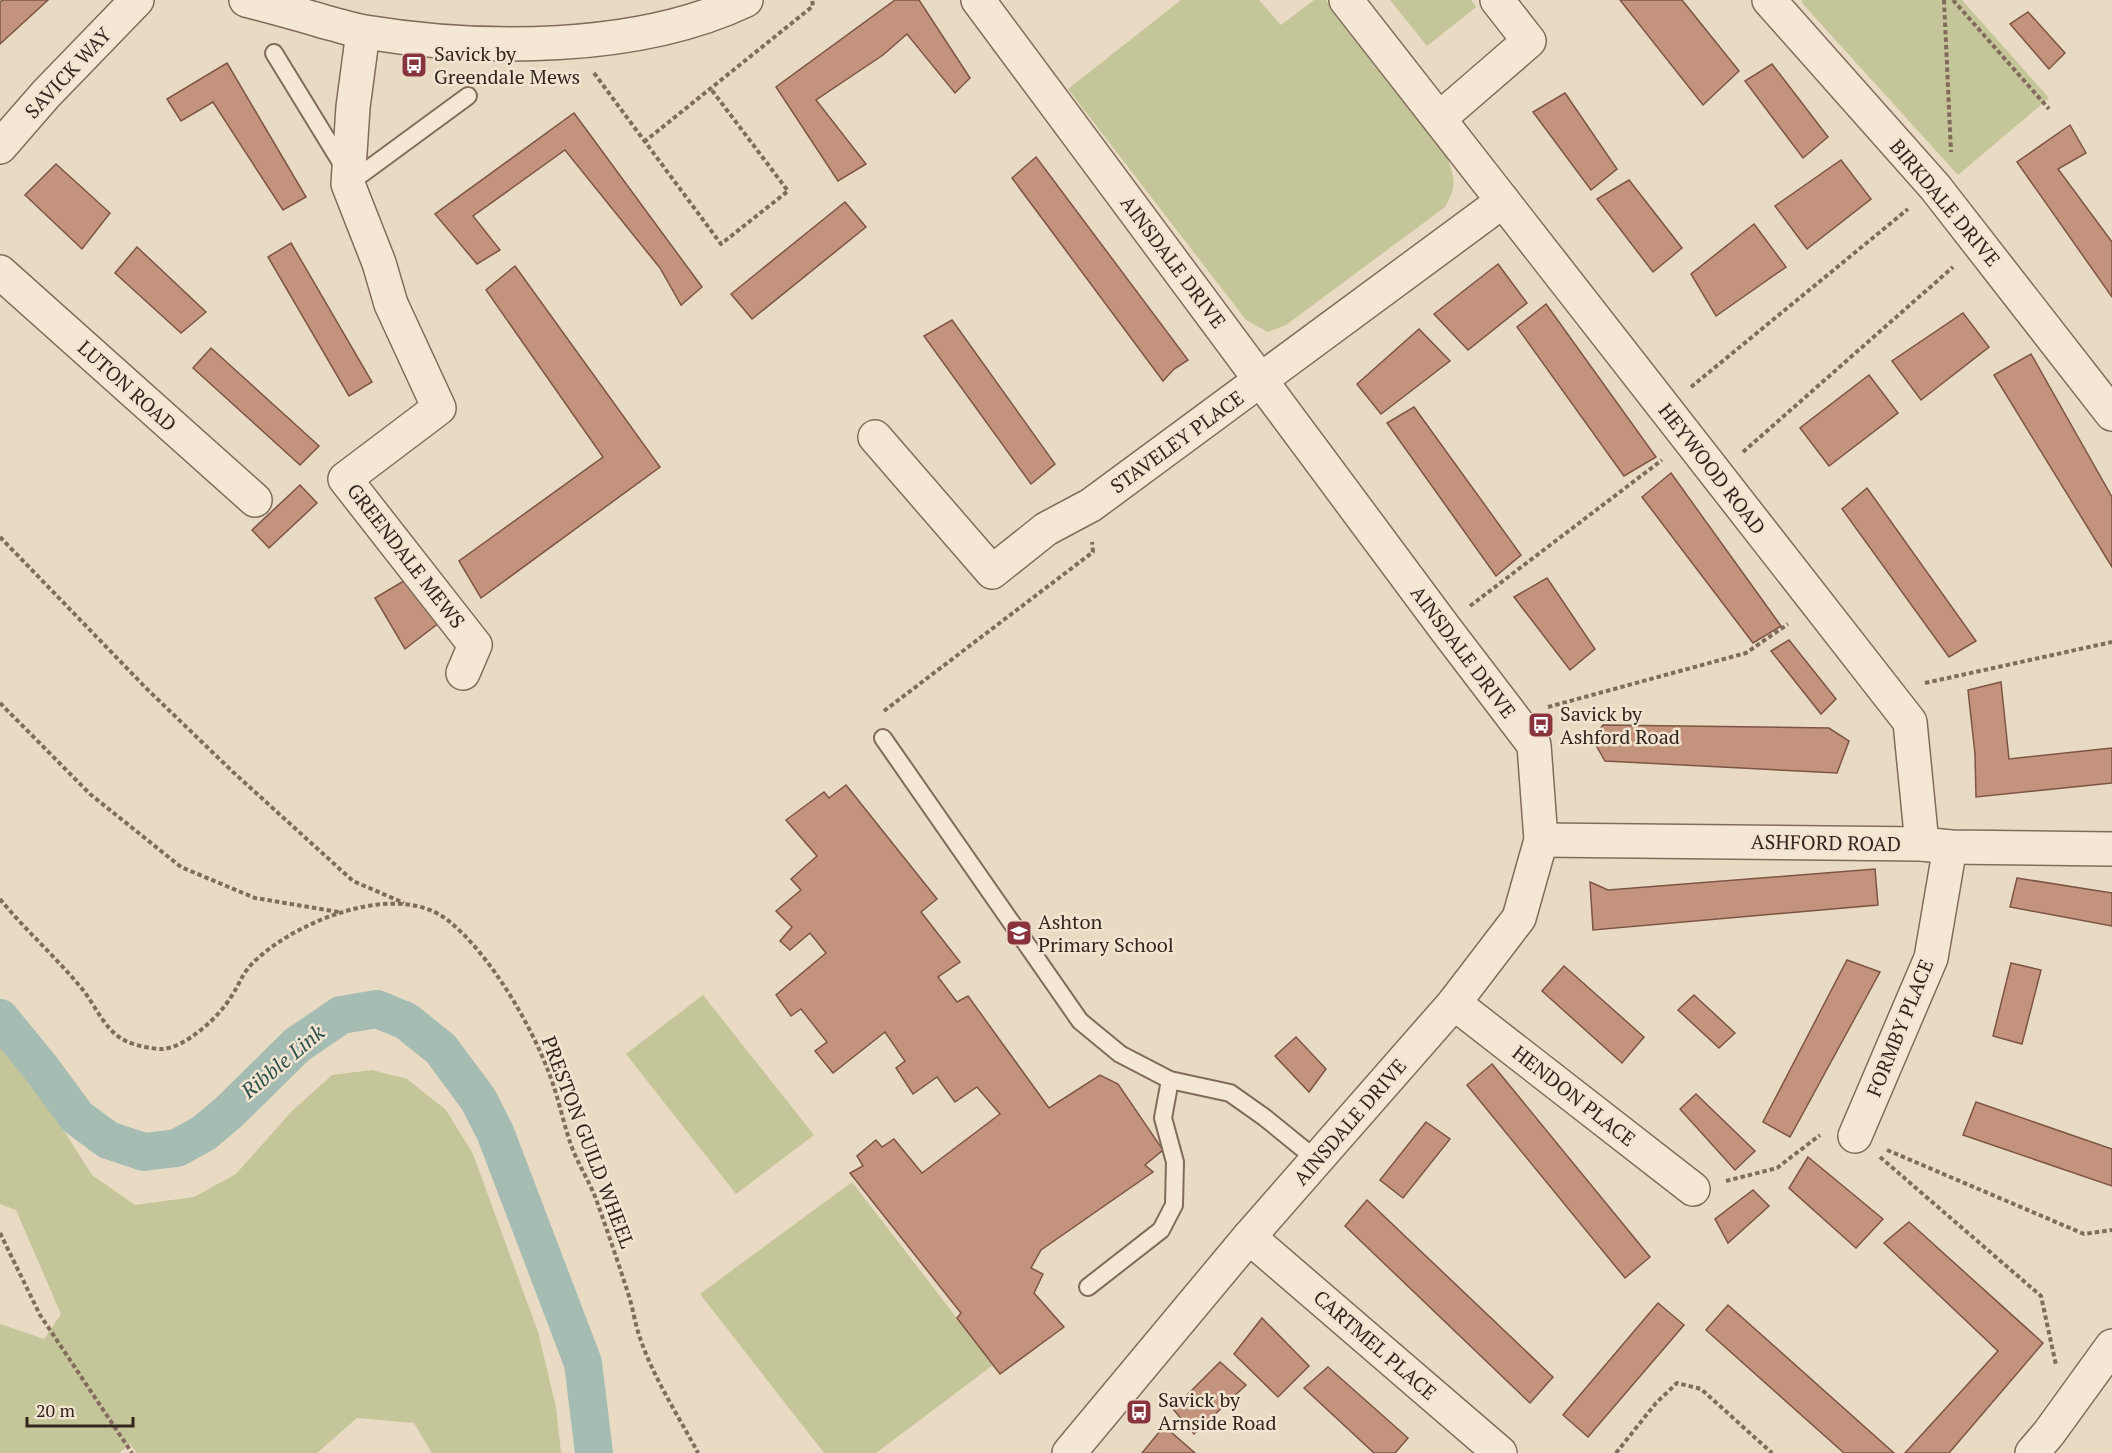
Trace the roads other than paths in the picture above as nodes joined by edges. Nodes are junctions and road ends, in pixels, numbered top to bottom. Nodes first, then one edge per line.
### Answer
1 (137, 0) edge
2 (246, 0) edge
3 (746, 0) edge
4 (978, 0) edge
5 (1346, 0) edge
6 (1497, 0) edge
7 (1769, 0) edge
8 (363, 32) junction
9 (274, 53) dead end
10 (468, 96) dead end
11 (1440, 118) junction
12 (0, 147) edge
13 (348, 184) junction
14 (1503, 201) junction
15 (0, 272) edge
16 (1261, 380) junction
17 (2112, 414) edge
18 (875, 437) dead end
19 (255, 500) dead end
20 (463, 673) dead end
21 (883, 738) road end
22 (1541, 840) junction
23 (1936, 845) junction
24 (2112, 849) edge
25 (1454, 1003) junction
26 (1170, 1080) junction
27 (1855, 1136) road end
28 (1317, 1160) junction
29 (1693, 1189) road end
30 (1250, 1238) junction
31 (1088, 1287) dead end
32 (2112, 1346) edge
33 (1069, 1453) edge
34 (1500, 1453) edge
35 (2032, 1453) edge

1 - 12 street, SAVICK WAY
2 - 8 street
3 - 8 street
4 - 16 street, AINSDALE DRIVE
5 - 11 street, HEYWOOD ROAD
6 - 11 street
7 - 17 street, BIRKDALE DRIVE
8 - 13 street
9 - 13 lane
10 - 13 lane
11 - 14 street, HEYWOOD ROAD
13 - 20 street, GREENDALE MEWS
14 - 16 street, STAVELEY PLACE
14 - 23 street, HEYWOOD ROAD
15 - 19 street, LUTON ROAD
16 - 18 street, STAVELEY PLACE
16 - 22 street, AINSDALE DRIVE
21 - 26 lane
22 - 23 street, ASHFORD ROAD
22 - 25 street, AINSDALE DRIVE
23 - 24 street, ASHFORD ROAD
23 - 27 street, FORMBY PLACE
25 - 28 street, AINSDALE DRIVE
25 - 29 street, HENDON PLACE
26 - 28 lane
26 - 31 lane
28 - 30 street, AINSDALE DRIVE
30 - 33 street, AINSDALE DRIVE
30 - 34 street, CARTMEL PLACE
32 - 35 street

